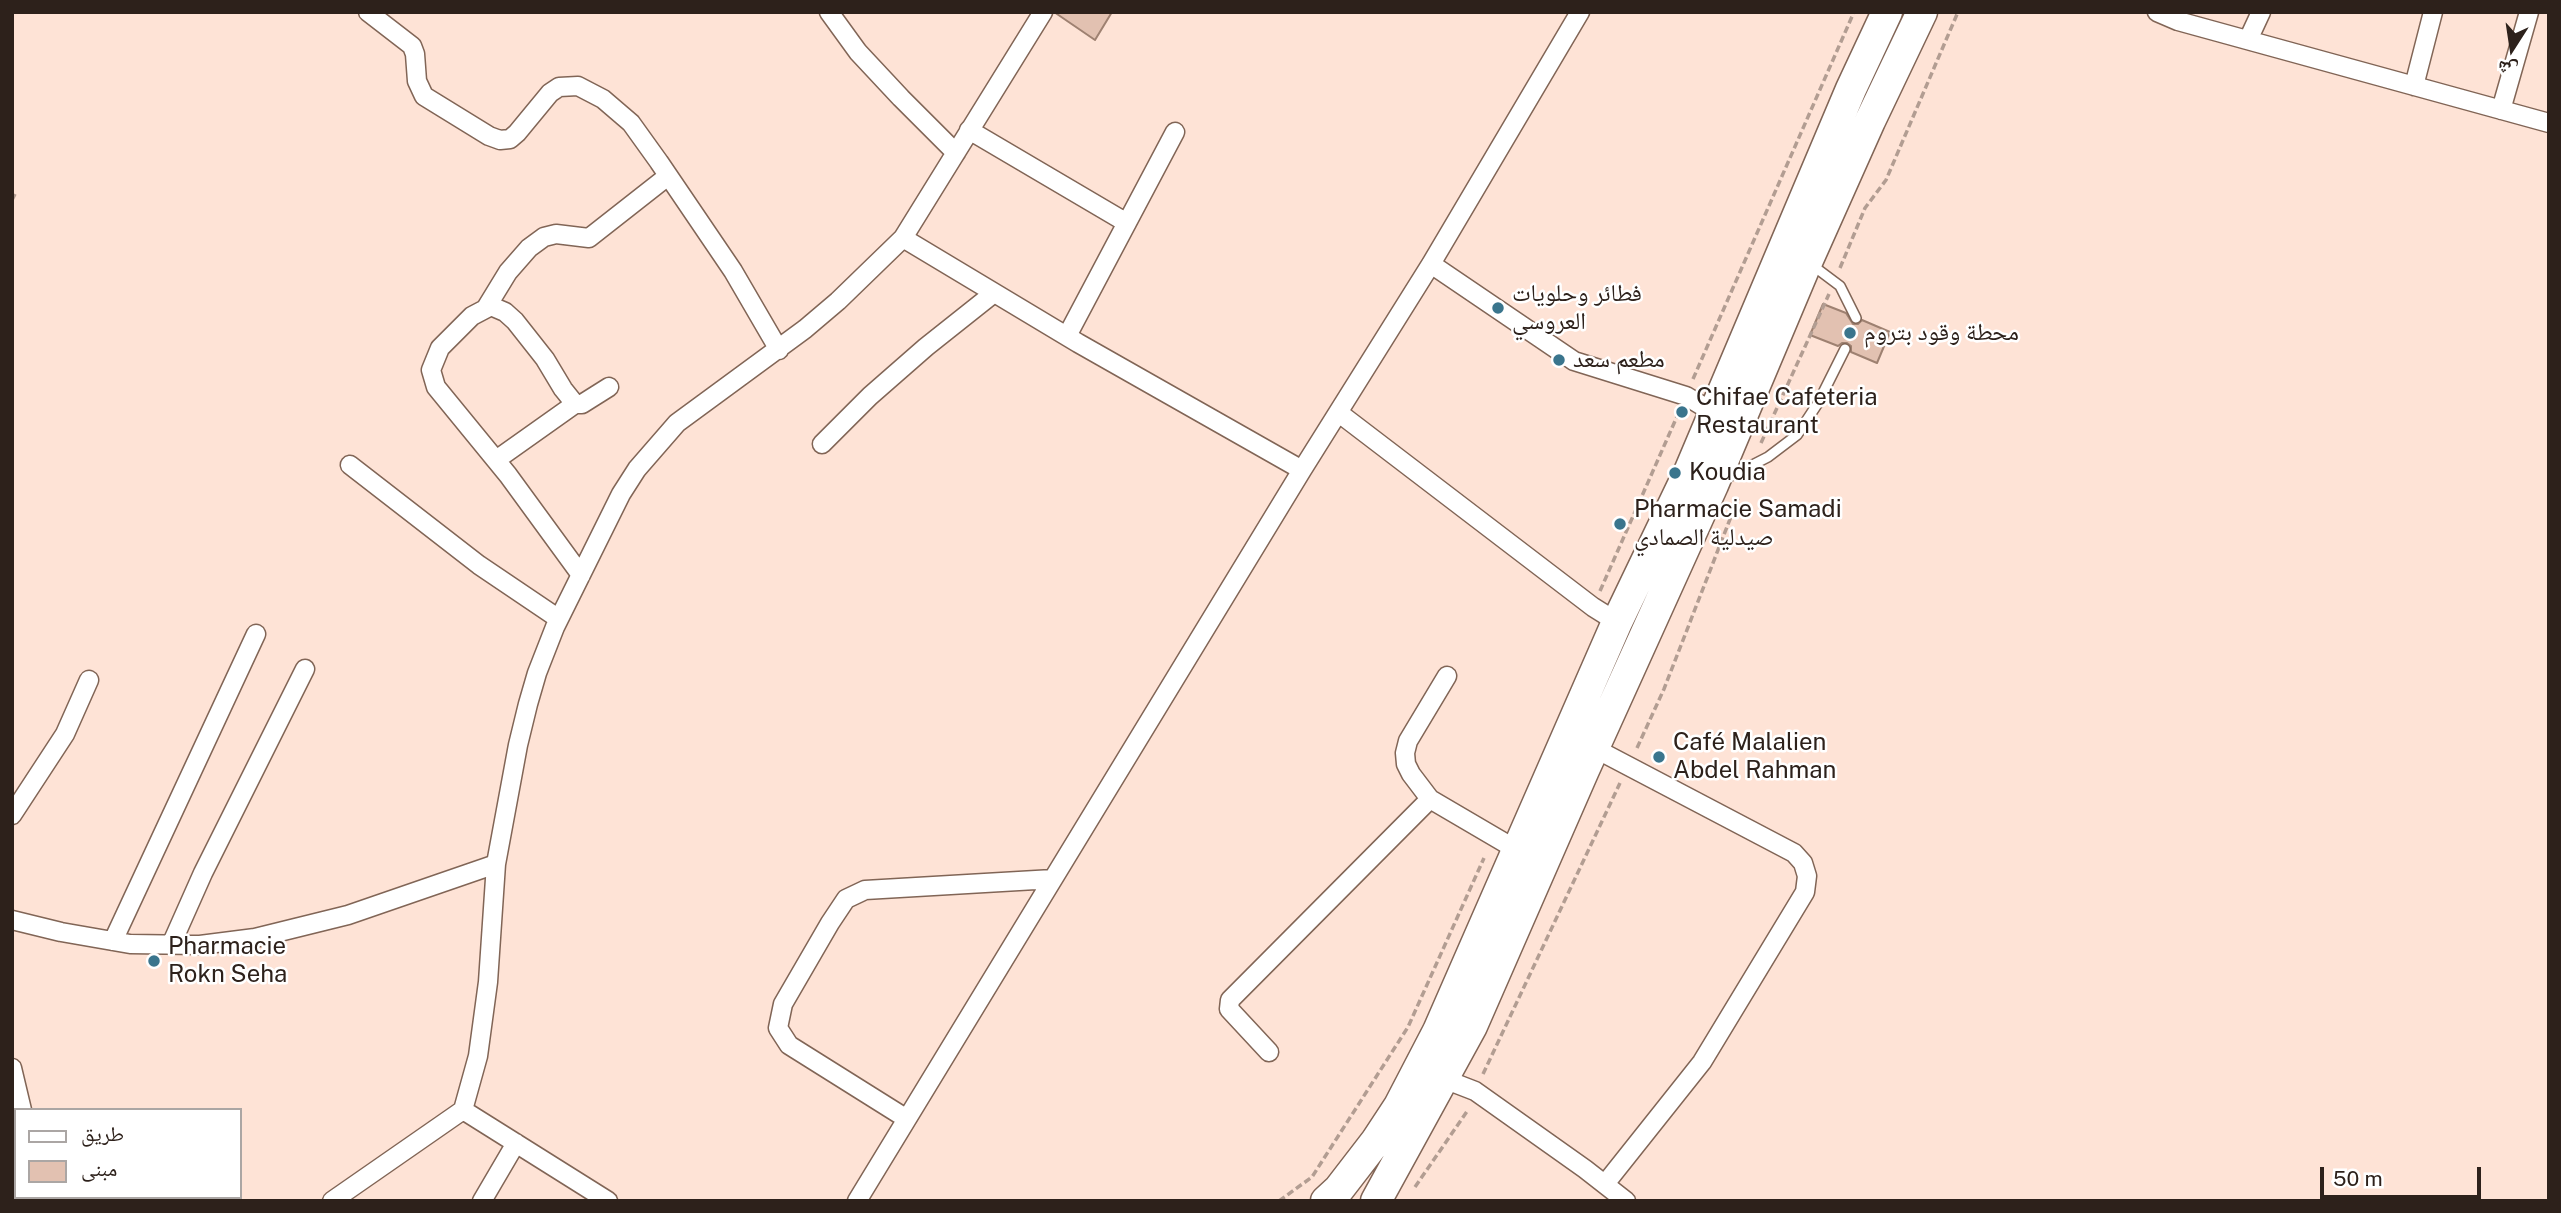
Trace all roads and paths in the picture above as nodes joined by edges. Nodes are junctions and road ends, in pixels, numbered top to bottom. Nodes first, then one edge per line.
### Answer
1 (368, 12) edge
2 (829, 12) edge
3 (1043, 12) edge
4 (1580, 12) edge
5 (1887, 12) edge
6 (1922, 12) edge
7 (1958, 12) edge
8 (2157, 12) edge
9 (2261, 12) edge
10 (2433, 12) edge
11 (2529, 12) edge
12 (2248, 40) junction
13 (2414, 86) junction
14 (2501, 110) junction
15 (2549, 122) edge
16 (970, 130) junction
17 (1175, 132) dead end
18 (956, 153) junction
19 (667, 176) junction
20 (15, 194) dead end
21 (12, 200) edge
22 (1127, 223) junction
23 (903, 238) junction
24 (1807, 262) junction
25 (1431, 264) junction
26 (1835, 280) junction
27 (994, 293) junction
28 (486, 308) junction
29 (1856, 318) dead end
30 (1067, 336) junction
31 (1844, 349) dead end
32 (779, 350) junction
33 (609, 387) dead end
34 (575, 404) junction
35 (1339, 413) junction
36 (1714, 413) junction
37 (822, 444) dead end
38 (496, 460) junction
39 (350, 465) dead end
40 (1751, 466) junction
41 (1302, 470) junction
42 (1713, 485) junction
43 (581, 575) junction
44 (559, 619) junction
45 (1618, 621) junction
46 (256, 634) dead end
47 (305, 669) dead end
48 (1447, 676) dead end
49 (89, 681) dead end
50 (1594, 748) junction
51 (1629, 765) junction
52 (1430, 799) junction
53 (12, 815) edge
54 (1517, 850) junction
55 (496, 864) junction
56 (1053, 880) junction
57 (12, 920) edge
58 (113, 941) junction
59 (171, 945) junction
60 (1269, 1052) dead end
61 (12, 1068) edge
62 (1444, 1079) junction
63 (1475, 1091) junction
64 (22, 1108) edge
65 (463, 1110) junction
66 (907, 1119) junction
67 (516, 1143) junction
68 (1605, 1184) junction
69 (1413, 1189) dead end
70 (600, 1198) edge
71 (332, 1201) edge
72 (482, 1201) edge
73 (857, 1201) edge
74 (1326, 1201) edge
75 (1376, 1201) edge
76 (1626, 1201) edge

1 - 19 street
2 - 18 street
3 - 16 street
4 - 25 street
5 - 36 highway
6 - 24 highway
7 - 26 path
8 - 12 street
9 - 12 street
10 - 13 street
11 - 14 street
12 - 13 street
13 - 14 street
14 - 15 street
16 - 18 street
16 - 22 street
17 - 22 street
18 - 23 street
19 - 28 street
19 - 32 street
20 - 21 path
22 - 30 street
23 - 27 street
23 - 32 street
24 - 26 lane
24 - 42 highway
25 - 35 street
25 - 36 street
26 - 29 lane
26 - 40 path
27 - 30 street
27 - 37 street
28 - 34 street
28 - 38 street
30 - 41 street
31 - 40 lane
32 - 43 street
33 - 34 street
34 - 38 street
35 - 41 street
35 - 45 street
36 - 45 highway
38 - 43 street
39 - 44 street
40 - 42 lane
40 - 51 path
41 - 56 street
42 - 50 highway
43 - 44 street
44 - 55 street
45 - 54 highway
46 - 58 street
47 - 59 street
48 - 52 street
49 - 53 street
50 - 51 street
50 - 62 highway
51 - 63 path
51 - 68 street
52 - 54 street
52 - 60 street
54 - 74 highway
55 - 59 street
55 - 65 street
56 - 66 street
56 - 66 street
57 - 58 street
58 - 59 street
61 - 64 street
62 - 63 street
62 - 75 highway
63 - 68 street
63 - 69 path
65 - 67 street
65 - 71 street
66 - 73 street
67 - 70 street
67 - 72 street
68 - 76 street

